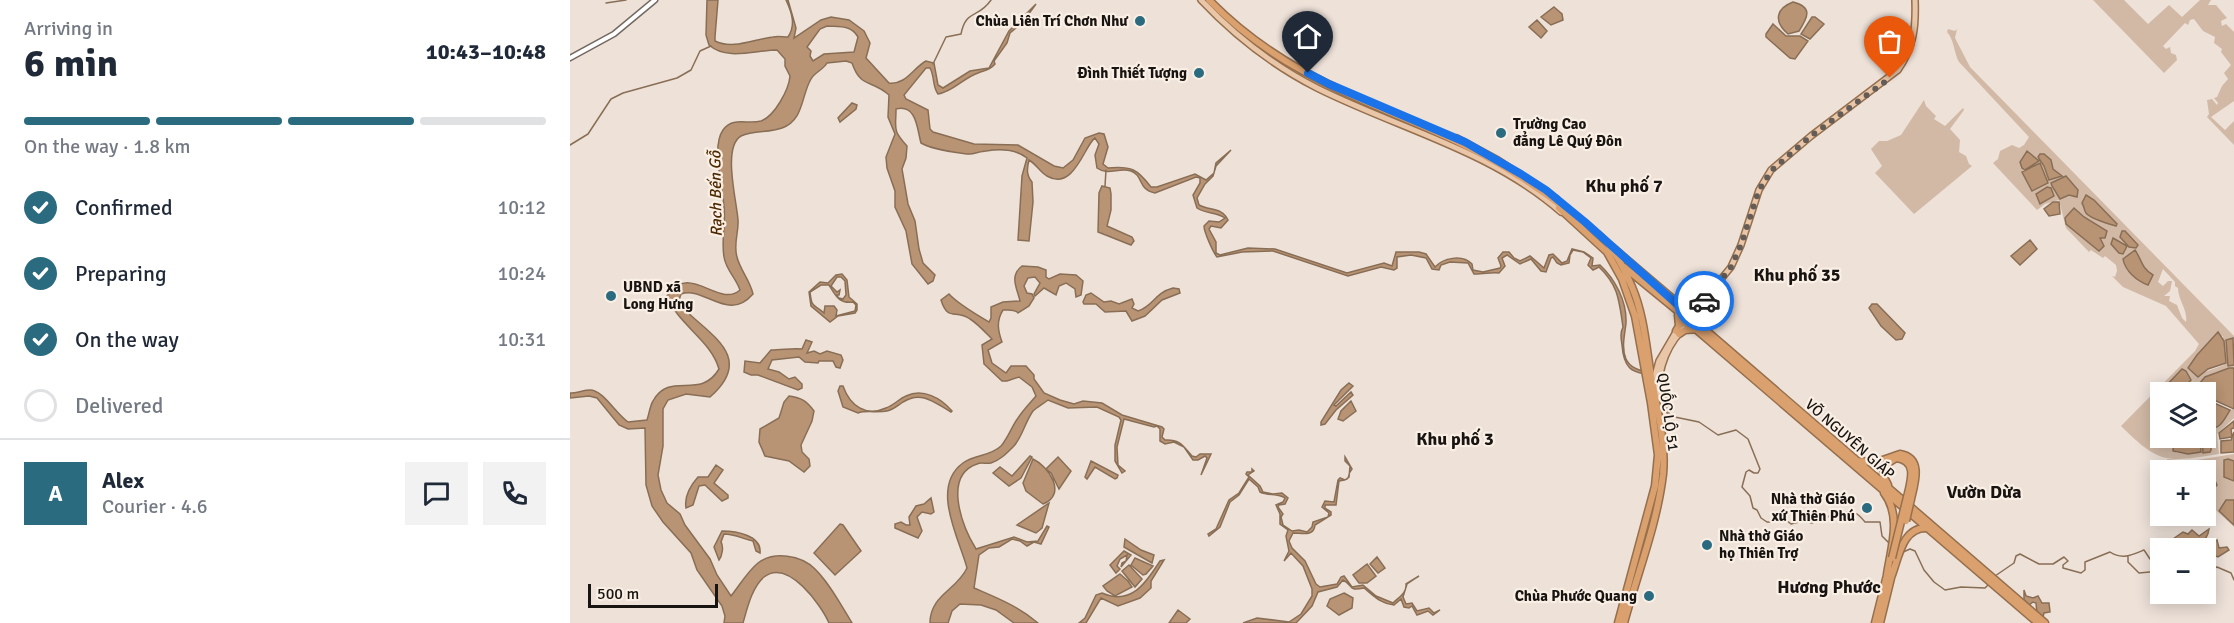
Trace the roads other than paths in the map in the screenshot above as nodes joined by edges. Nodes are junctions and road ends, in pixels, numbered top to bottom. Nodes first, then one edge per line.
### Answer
1 (655, 0) edge
2 (1202, 0) edge
3 (1210, 0) edge
4 (1916, 0) edge
5 (1219, 13) junction
6 (570, 58) edge
7 (1404, 120) junction
8 (1493, 161) junction
9 (1616, 258) junction
10 (1676, 307) junction
11 (1691, 316) junction
12 (1701, 328) junction
13 (1677, 333) junction
14 (1653, 377) junction
15 (1654, 403) junction
16 (1858, 461) junction
17 (1879, 485) junction
18 (1889, 488) junction
19 (1909, 498) junction
20 (1929, 528) junction
21 (1894, 556) junction
22 (1890, 575) junction
23 (1992, 580) junction
24 (1618, 623) edge
25 (1624, 623) edge
26 (1875, 623) edge
27 (1880, 623) edge
28 (2038, 623) edge
29 (2045, 623) edge

1 - 6 main road
2 - 5 highway
3 - 5 highway
4 - 11 main road
5 - 7 highway
5 - 7 highway
7 - 8 highway
7 - 8 highway
8 - 9 highway, VÕ NGUYÊN GIÁP
8 - 9 highway, VÕ NGUYÊN GIÁP
9 - 10 highway, VÕ NGUYÊN GIÁP
9 - 10 highway, VÕ NGUYÊN GIÁP
9 - 14 highway, QUỐC LỘ 51
10 - 11 highway, VÕ NGUYÊN GIÁP
10 - 11 highway
10 - 13 highway
11 - 12 highway, VÕ NGUYÊN GIÁP
11 - 12 highway
11 - 13 main road
12 - 13 highway
12 - 16 highway, VÕ NGUYÊN GIÁP
12 - 17 highway, VÕ NGUYÊN GIÁP
13 - 14 main road
14 - 15 highway, QUỐC LỘ 51
15 - 24 highway, QUỐC LỘ 51
15 - 25 highway, QUỐC LỘ 51
16 - 18 highway, VÕ NGUYÊN GIÁP
16 - 19 highway
17 - 20 highway, VÕ NGUYÊN GIÁP
17 - 21 highway, bridge
18 - 19 highway
18 - 23 highway, VÕ NGUYÊN GIÁP
19 - 21 highway, bridge
20 - 21 highway
20 - 23 highway, VÕ NGUYÊN GIÁP
21 - 22 highway
22 - 26 highway
22 - 27 highway
23 - 28 highway, VÕ NGUYÊN GIÁP
23 - 29 highway, VÕ NGUYÊN GIÁP

